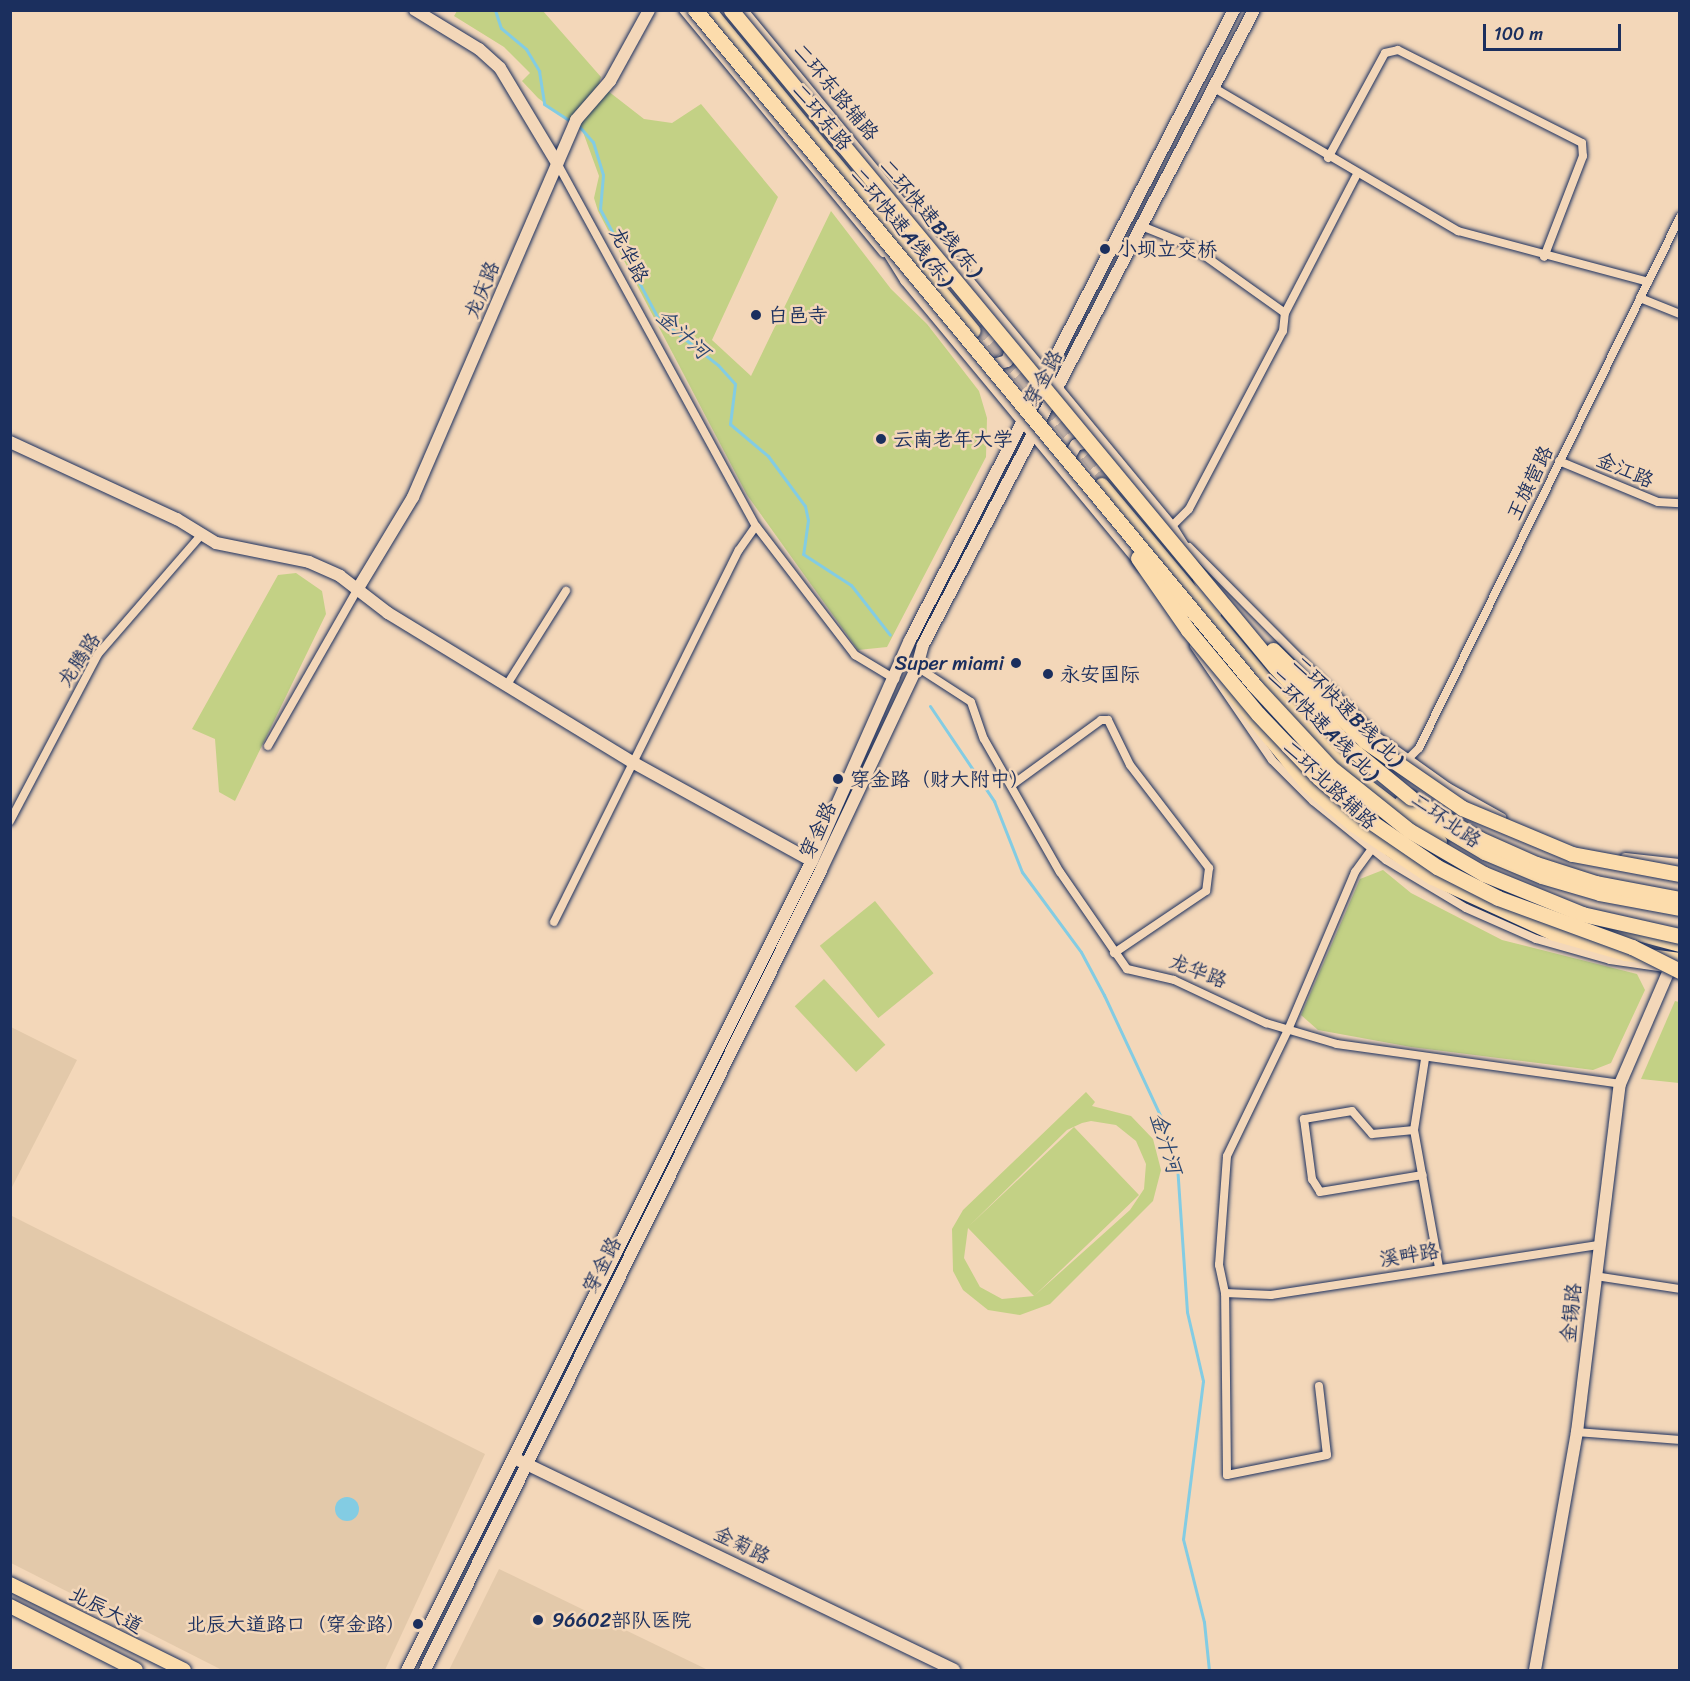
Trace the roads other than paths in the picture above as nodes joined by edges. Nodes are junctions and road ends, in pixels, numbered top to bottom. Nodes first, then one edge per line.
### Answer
1 (415, 10) edge
2 (649, 10) edge
3 (683, 10) edge
4 (695, 10) edge
5 (709, 10) edge
6 (718, 10) edge
7 (731, 10) edge
8 (744, 10) edge
9 (1234, 10) edge
10 (1254, 10) edge
11 (1216, 90) junction
12 (1328, 158) junction
13 (557, 163) junction
14 (1356, 176) junction
15 (865, 194) junction
16 (1680, 217) edge
17 (1144, 227) junction
18 (943, 251) junction
19 (1544, 257) junction
20 (906, 280) junction
21 (1648, 282) junction
22 (1640, 298) junction
23 (1285, 313) junction
24 (1680, 314) edge
25 (977, 329) tunnel mouth
26 (1010, 332) junction
27 (973, 361) junction
28 (1046, 375) junction
29 (1058, 390) junction
30 (1022, 420) junction
31 (1035, 435) junction
32 (10, 442) edge
33 (1102, 450) junction
34 (1559, 461) junction
35 (1072, 473) junction
36 (1105, 483) tunnel mouth
37 (1680, 503) edge
38 (756, 526) junction
39 (1169, 532) junction
40 (202, 534) junction
41 (1134, 555) junction
42 (357, 590) junction
43 (566, 591) dead end
44 (1214, 615) junction
45 (1195, 639) junction
46 (917, 667) junction
47 (895, 679) junction
48 (508, 683) junction
49 (268, 746) dead end
50 (1407, 760) junction
51 (632, 762) junction
52 (1012, 785) junction
53 (10, 821) edge
54 (1372, 849) junction
55 (812, 861) junction
56 (1602, 863) junction
57 (1680, 864) edge
58 (1680, 874) edge
59 (1680, 881) edge
60 (1680, 899) edge
61 (1680, 909) edge
62 (554, 922) dead end
63 (1680, 936) edge
64 (1680, 945) edge
65 (1114, 953) junction
66 (1677, 967) edge
67 (1288, 1030) junction
68 (1425, 1059) junction
69 (1620, 1084) junction
70 (1414, 1130) junction
71 (1423, 1175) junction
72 (1598, 1245) junction
73 (1439, 1267) junction
74 (1595, 1276) junction
75 (1680, 1289) edge
76 (1225, 1293) junction
77 (1319, 1386) dead end
78 (1577, 1432) junction
79 (1680, 1440) edge
80 (512, 1458) junction
81 (525, 1463) junction
82 (10, 1584) edge
83 (10, 1606) edge
84 (136, 1671) edge
85 (184, 1671) edge
86 (407, 1671) edge
87 (425, 1671) edge
88 (954, 1671) edge
89 (1535, 1671) edge

1 - 13 street, 龙华路
2 - 13 street, 龙庆路
3 - 20 street
4 - 35 highway, 二环快速A线(东), bridge
5 - 15 main road, 二环东路
6 - 15 main road, 二环东路
7 - 33 highway, 二环快速B线(东), bridge
8 - 18 street, 二环东路辅路
9 - 28 street, 穿金路
10 - 11 street, 穿金路
11 - 12 street
11 - 17 street, 穿金路
12 - 14 street
12 - 19 street
13 - 38 street, 龙华路
13 - 42 street, 龙庆路
14 - 19 street
14 - 23 street
15 - 18 street
15 - 20 street
15 - 25 main road, 二环东路
16 - 21 street, 王旗营路
17 - 23 street
17 - 29 street, 穿金路
18 - 26 street, 二环东路辅路
19 - 21 street
20 - 27 street
21 - 22 street, 王旗营路
22 - 24 street
22 - 34 street, 王旗营路
23 - 39 street
26 - 27 street
26 - 28 street, 二环东路辅路
27 - 30 street
28 - 29 street, 二环东路辅路
28 - 30 street, 穿金路
29 - 31 street, 穿金路
29 - 33 street, 二环东路辅路
30 - 31 street
30 - 47 street, 穿金路
31 - 35 street
31 - 46 street, 穿金路
32 - 40 street
33 - 35 street
33 - 39 highway, 二环快速B线(北), bridge
34 - 37 street, 金江路
34 - 50 street, 王旗营路
35 - 41 street, 二环北路辅路
35 - 45 highway, bridge
35 - 63 highway, 二环快速A线(北), bridge
36 - 44 main road, 二环北路
38 - 47 street, 龙华路
38 - 51 street
39 - 44 street
39 - 50 street
39 - 56 highway, bridge
39 - 60 highway, 二环快速B线(北), bridge
40 - 42 street
40 - 53 street, 龙腾路
41 - 44 street
41 - 54 street, 二环北路辅路
42 - 48 street
42 - 49 street, 龙庆路
43 - 48 street
44 - 61 main road, 二环北路
44 - 64 main road, 二环北路
45 - 66 highway, bridge
45 - 66 highway, bridge
46 - 52 street, 龙华路
46 - 81 street, 穿金路
47 - 55 street, 穿金路
48 - 51 street
50 - 57 street
51 - 55 street
51 - 62 street
52 - 65 street, 龙华路
52 - 65 street
54 - 66 street, 二环北路辅路
54 - 67 street
55 - 80 street, 穿金路
56 - 58 highway, bridge
56 - 59 highway, bridge
65 - 67 street, 龙华路
66 - 69 street, 金锡路
67 - 68 street, 龙华路
67 - 76 street
68 - 69 street, 龙华路
68 - 70 street
69 - 72 street, 金锡路
70 - 71 street
70 - 71 street
71 - 73 street
72 - 73 street, 溪畔路
72 - 74 street, 金锡路
73 - 76 street, 溪畔路
74 - 75 street
74 - 78 street, 金锡路
76 - 77 street
78 - 79 street
78 - 89 street, 金锡路
80 - 81 street, 金菊路
80 - 86 street, 穿金路
81 - 87 street, 穿金路
81 - 88 street, 金菊路
82 - 85 main road, 北辰大道
83 - 84 main road, 北辰大道

